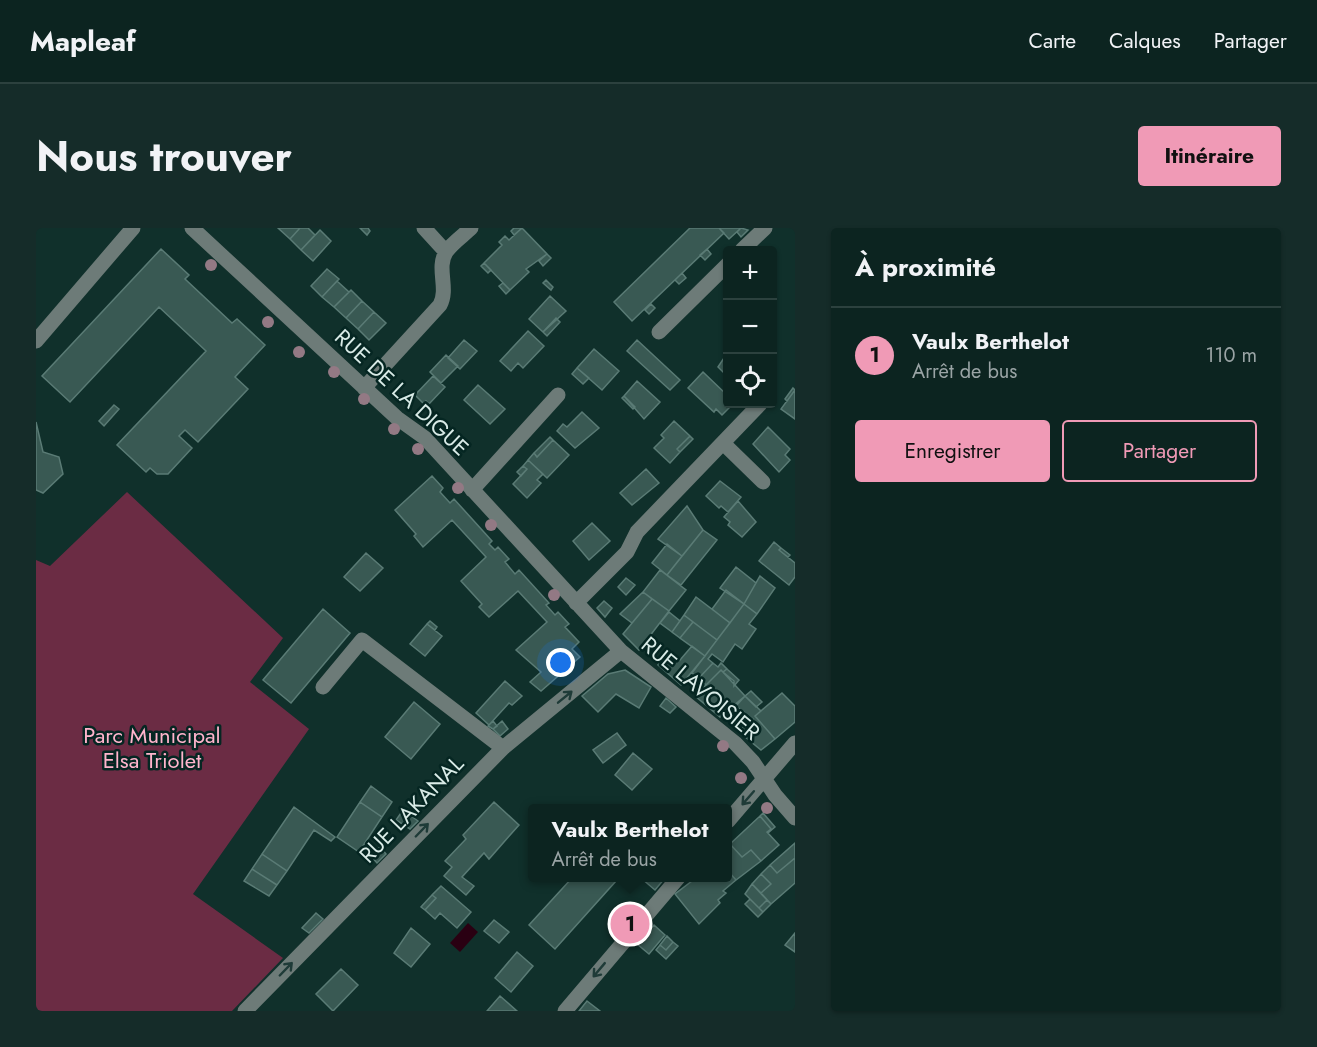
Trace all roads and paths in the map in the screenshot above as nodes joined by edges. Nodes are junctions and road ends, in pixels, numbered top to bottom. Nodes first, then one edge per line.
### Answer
1 (133, 228) edge
2 (192, 228) edge
3 (424, 228) edge
4 (471, 228) edge
5 (765, 228) edge
6 (746, 246) edge
7 (446, 252) junction
8 (723, 269) edge
9 (659, 332) dead end
10 (36, 341) edge
11 (364, 388) junction
12 (558, 395) dead end
13 (756, 408) edge
14 (723, 443) junction
15 (763, 482) dead end
16 (472, 490) junction
17 (576, 603) junction
18 (621, 651) junction
19 (323, 687) dead end
20 (795, 743) edge
21 (503, 748) junction
22 (764, 779) junction
23 (732, 816) edge
24 (795, 819) edge
25 (675, 882) edge
26 (245, 1011) edge
27 (565, 1011) edge

1 - 10 street
2 - 11 street, RUE DE LA DIGUE
3 - 7 street
4 - 7 street
5 - 6 street
7 - 11 street
8 - 9 street
11 - 16 street, RUE DE LA DIGUE
12 - 16 street
13 - 14 street
14 - 15 street
14 - 17 street
16 - 17 street, RUE DE LA DIGUE
17 - 18 street, RUE DE LA DIGUE
21 -> 18 street, RUE LAKANAL
18 - 22 street, RUE LAVOISIER
19 - 21 street
20 - 22 street
26 -> 21 street, RUE LAKANAL
22 -> 23 street
22 - 24 street, RUE LAVOISIER
25 -> 27 street

